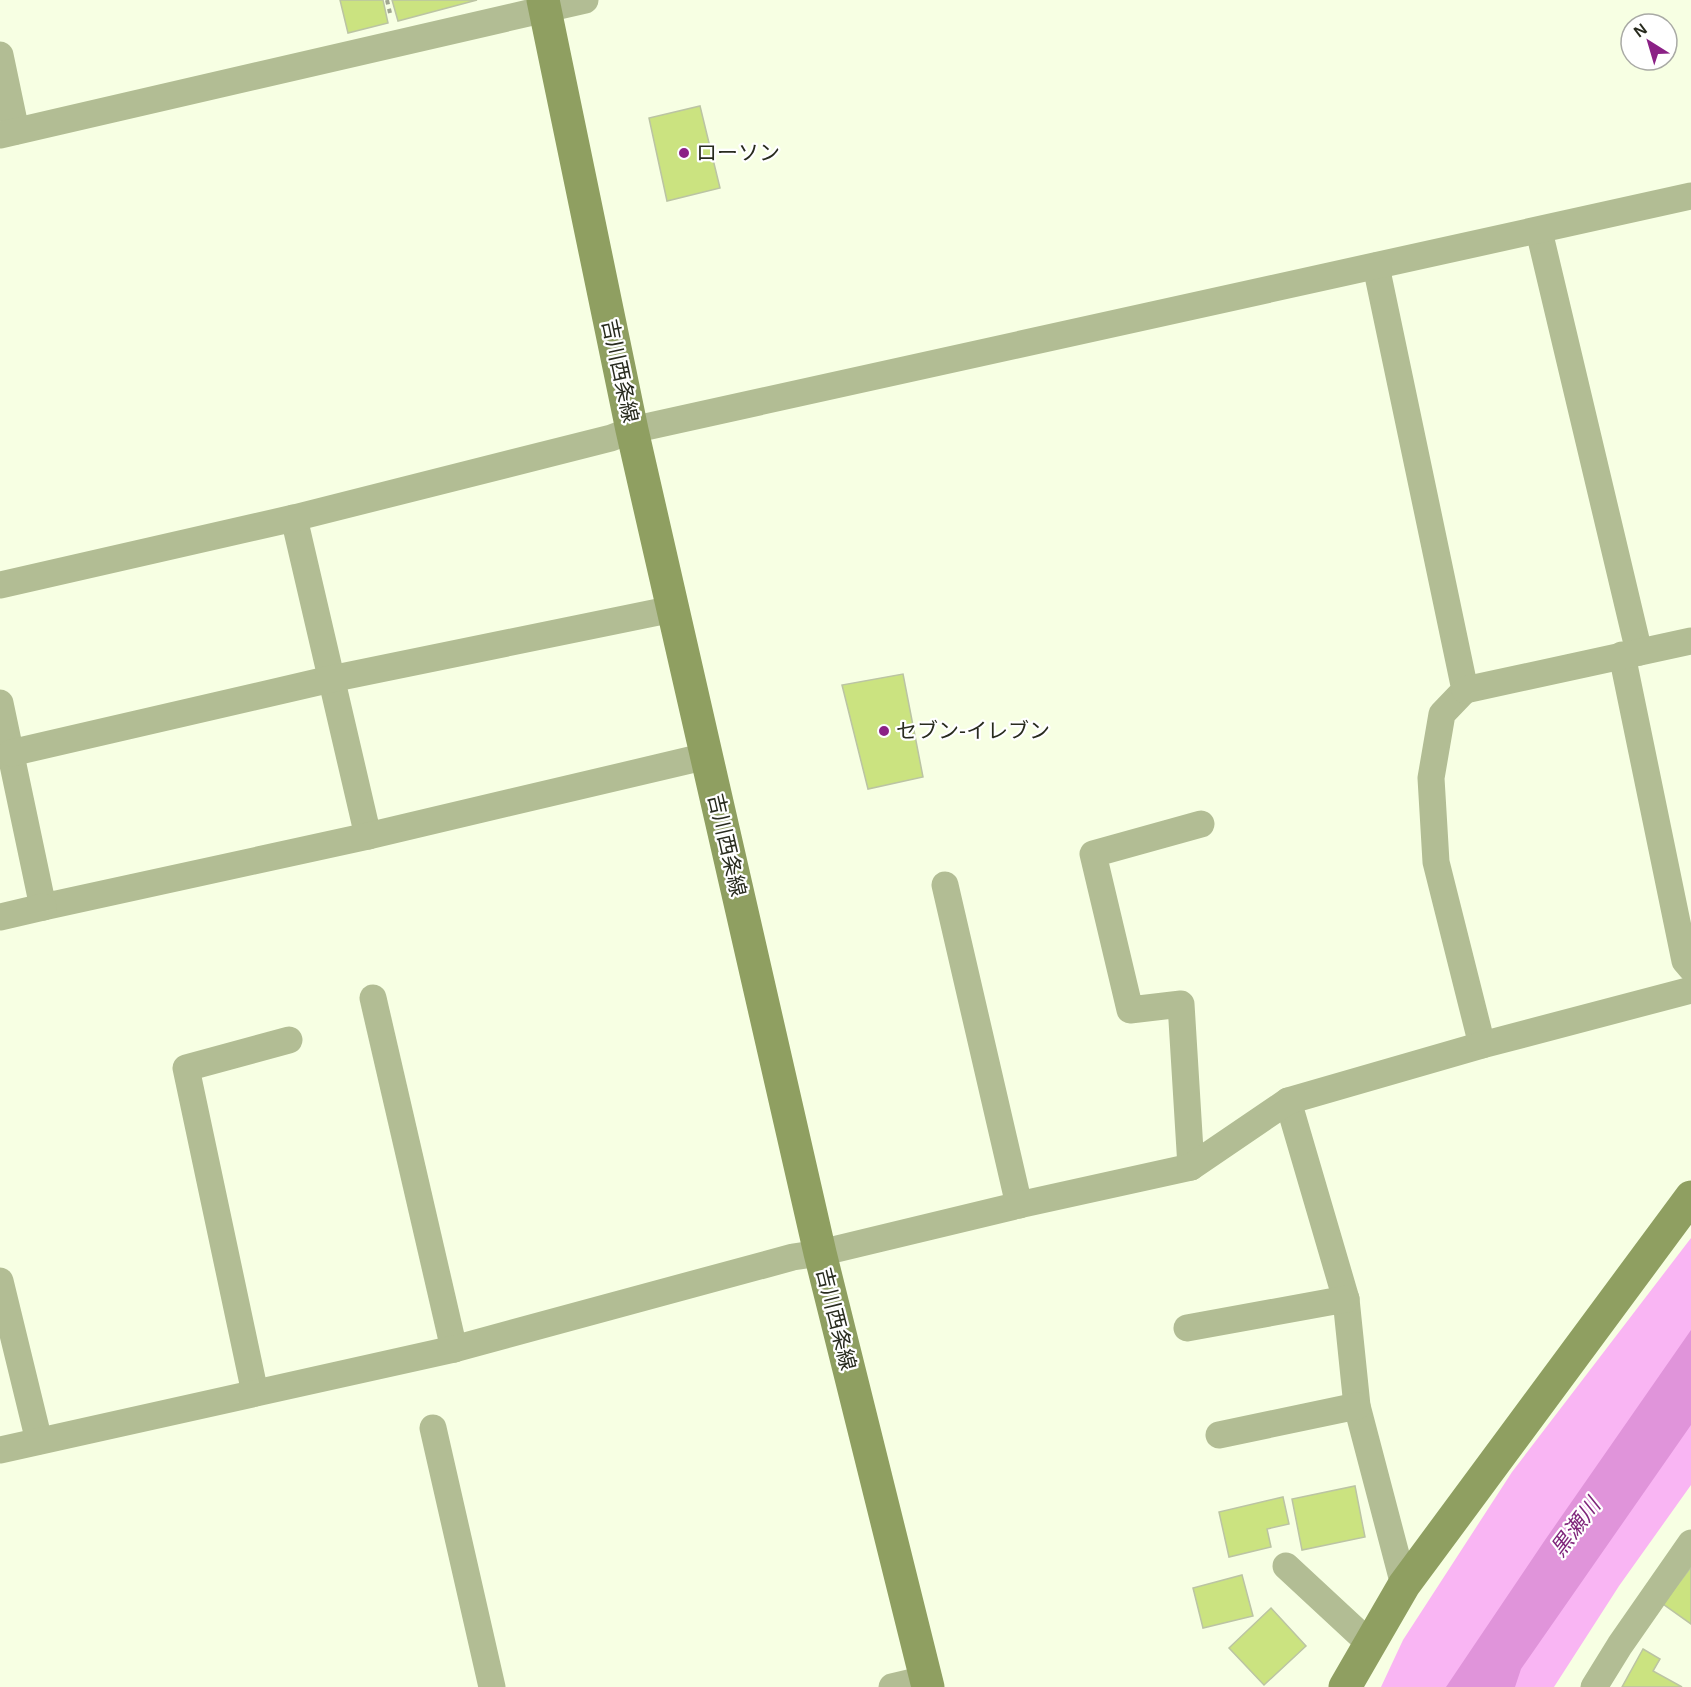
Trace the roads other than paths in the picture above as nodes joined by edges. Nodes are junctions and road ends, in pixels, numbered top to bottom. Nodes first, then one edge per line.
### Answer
1 (585, 0) edge
2 (544, 4) edge
3 (0, 55) edge
4 (8, 133) edge
5 (1691, 196) edge
6 (1539, 231) junction
7 (1376, 266) junction
8 (632, 430) junction
9 (294, 518) junction
10 (0, 585) edge
11 (673, 609) junction
12 (1691, 640) edge
13 (1631, 654) junction
14 (331, 680) junction
15 (1465, 690) junction
16 (0, 703) edge
17 (11, 753) junction
18 (707, 756) junction
19 (1201, 824) dead end
20 (368, 836) junction
21 (945, 885) dead end
22 (43, 907) junction
23 (0, 917) edge
24 (1691, 968) edge
25 (1691, 990) edge
26 (373, 998) dead end
27 (289, 1040) dead end
28 (1482, 1045) junction
29 (1288, 1101) junction
30 (1191, 1167) junction
31 (1691, 1197) edge
32 (1019, 1205) junction
33 (820, 1252) junction
34 (0, 1281) edge
35 (1346, 1299) junction
36 (1187, 1328) dead end
37 (454, 1349) junction
38 (255, 1393) junction
39 (1357, 1406) junction
40 (433, 1428) dead end
41 (1219, 1435) dead end
42 (39, 1441) junction
43 (0, 1450) edge
44 (1691, 1543) edge
45 (1286, 1566) dead end
46 (1404, 1585) junction
47 (1369, 1643) junction
48 (927, 1683) edge
49 (492, 1687) edge
50 (892, 1687) edge
51 (1345, 1687) edge
52 (1594, 1687) edge

1 - 2 street
2 - 4 street
2 - 8 main road, 吉川西条線
3 - 4 street
5 - 6 street
6 - 7 street
6 - 13 street
7 - 8 street
7 - 15 street
8 - 9 street
8 - 11 main road, 吉川西条線
9 - 10 street
9 - 14 street
11 - 14 street
11 - 18 main road, 吉川西条線
12 - 13 street
13 - 15 street
13 - 24 street
14 - 17 street
14 - 20 street
15 - 28 street
16 - 17 street
17 - 22 street
18 - 20 street
18 - 33 main road, 吉川西条線
19 - 30 street
20 - 22 street
21 - 32 street
22 - 23 street
25 - 28 street
26 - 37 street
27 - 38 street
28 - 29 street
29 - 30 street
29 - 35 street
30 - 32 street
31 - 46 main road
32 - 33 street
33 - 37 street
33 - 48 main road, 吉川西条線
34 - 42 street
35 - 36 street
35 - 39 street
37 - 38 street
38 - 42 street
39 - 41 street
39 - 46 street
40 - 49 street
42 - 43 street
44 - 52 street
45 - 47 street
46 - 47 main road
47 - 51 main road
48 - 50 street

